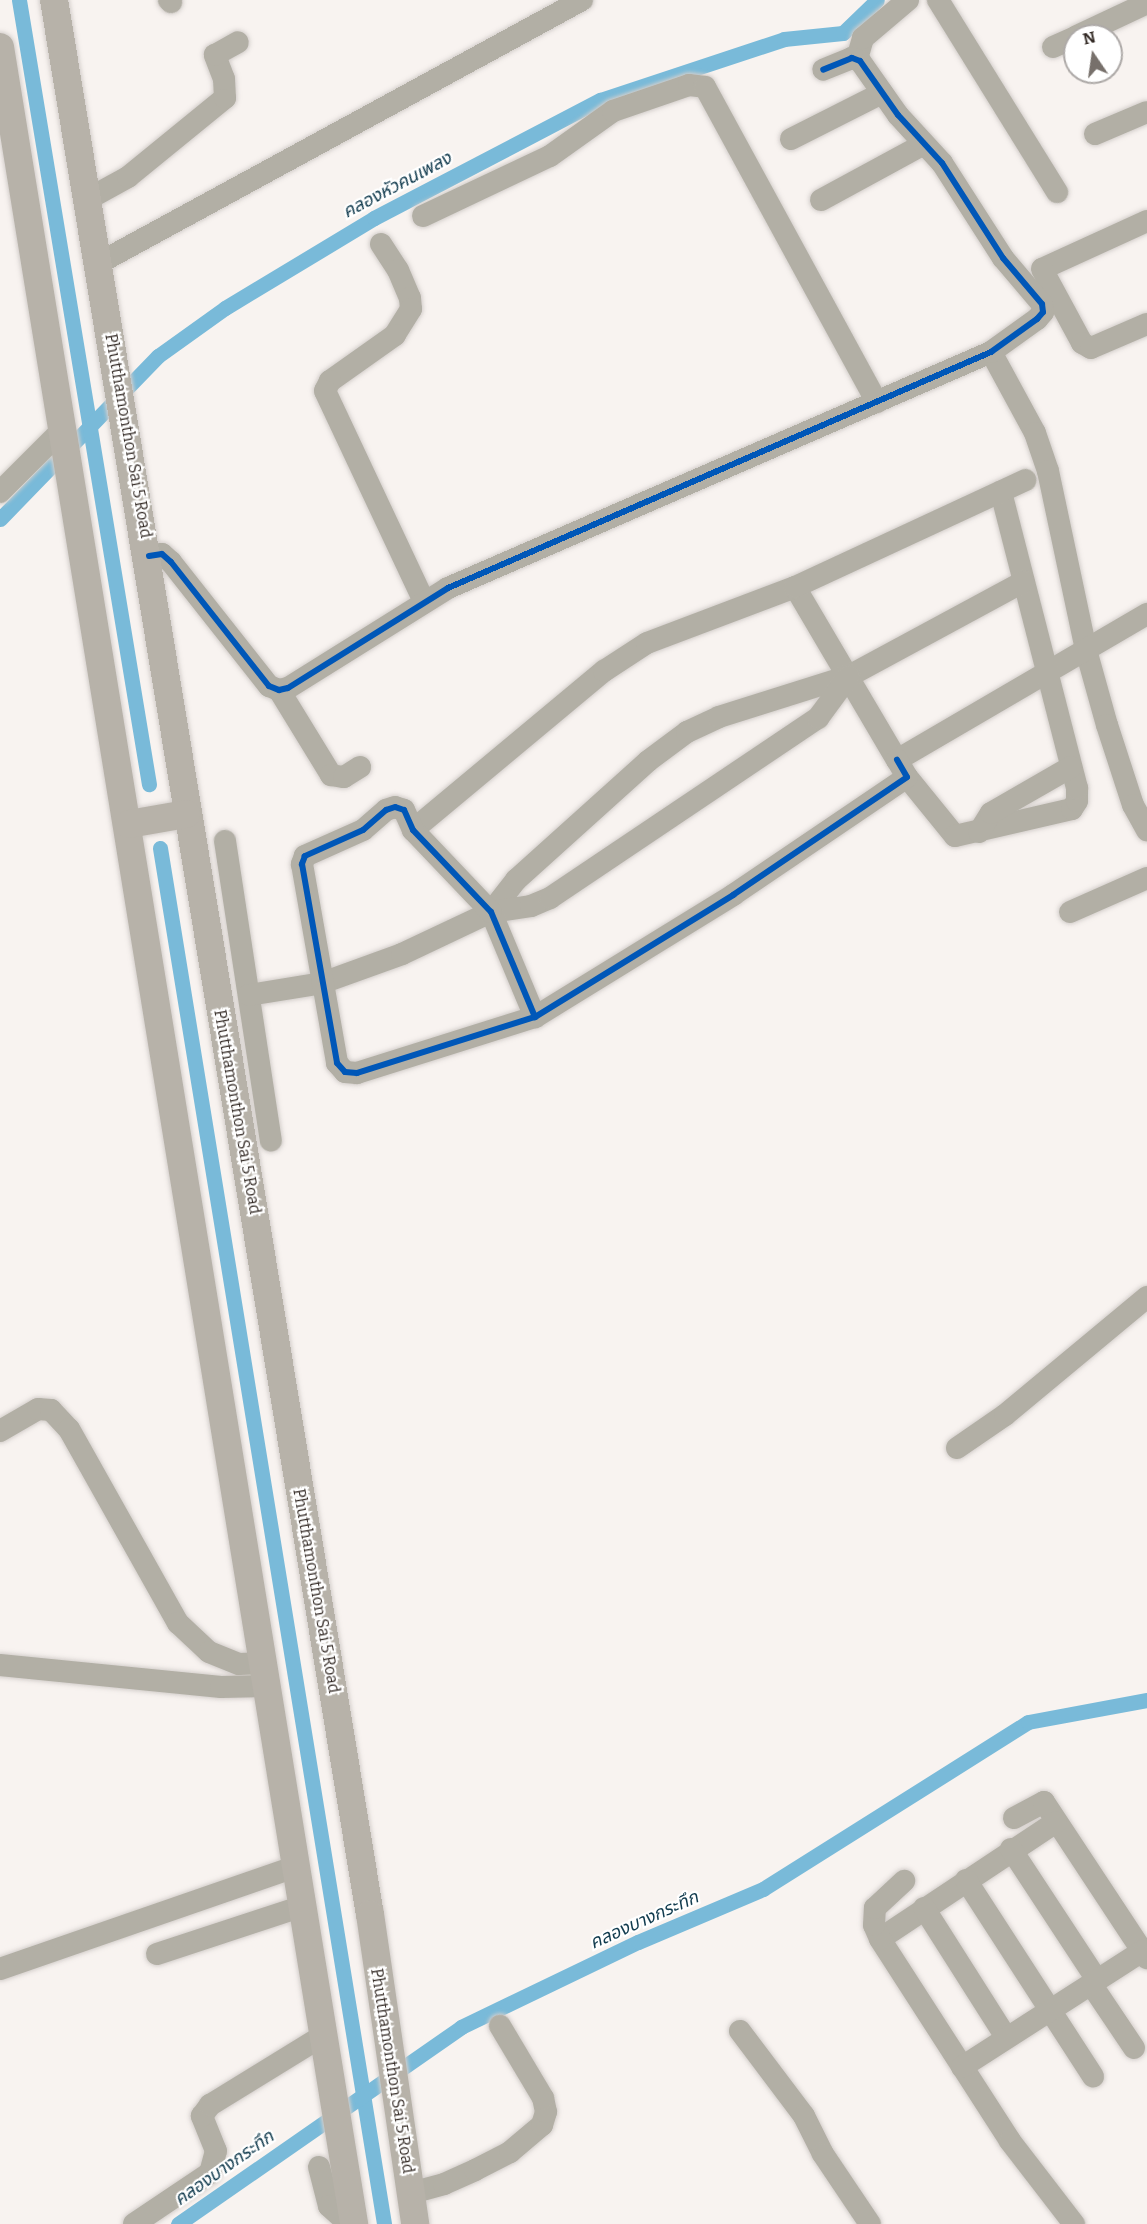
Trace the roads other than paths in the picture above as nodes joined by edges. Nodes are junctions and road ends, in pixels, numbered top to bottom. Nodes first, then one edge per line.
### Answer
1 (54, 0) edge
2 (582, 0) edge
3 (908, 0) edge
4 (938, 0) edge
5 (1147, 3) edge
6 (1102, 24) edge
7 (238, 42) dead end
8 (1063, 42) edge
9 (0, 47) edge
10 (1053, 47) dead end
11 (857, 59) junction
12 (823, 70) dead end
13 (882, 93) junction
14 (1147, 112) edge
15 (1095, 134) dead end
16 (791, 139) dead end
17 (924, 144) junction
18 (1057, 192) dead end
19 (88, 199) junction
20 (821, 200) dead end
21 (423, 216) dead end
22 (1147, 221) edge
23 (381, 244) dead end
24 (99, 263) junction
25 (1147, 324) edge
26 (991, 352) junction
27 (877, 402) junction
28 (62, 430) junction
29 (1025, 480) dead end
30 (0, 492) edge
31 (1001, 492) junction
32 (148, 556) junction
33 (1023, 582) junction
34 (795, 586) junction
35 (424, 602) junction
36 (1147, 614) edge
37 (1086, 650) junction
38 (849, 676) junction
39 (1046, 676) junction
40 (279, 690) junction
41 (360, 767) dead end
42 (1071, 767) junction
43 (902, 769) junction
44 (186, 814) junction
45 (129, 824) junction
46 (413, 830) junction
47 (1147, 830) edge
48 (979, 832) junction
49 (225, 842) dead end
50 (1147, 878) edge
51 (491, 912) junction
52 (1070, 912) dead end
53 (237, 919) junction
54 (205, 923) junction
55 (326, 978) junction
56 (248, 991) junction
57 (535, 1017) junction
58 (271, 1140) dead end
59 (1147, 1297) edge
60 (0, 1431) edge
61 (957, 1448) dead end
62 (0, 1665) edge
63 (266, 1675) junction
64 (1014, 1818) dead end
65 (1056, 1822) junction
66 (1011, 1849) junction
67 (297, 1866) junction
68 (966, 1880) junction
69 (904, 1881) dead end
70 (303, 1906) junction
71 (924, 1908) junction
72 (880, 1939) junction
73 (156, 1954) dead end
74 (1145, 1954) edge
75 (0, 1969) edge
76 (1094, 1982) junction
77 (1049, 2012) junction
78 (500, 2026) dead end
79 (740, 2031) dead end
80 (324, 2035) junction
81 (1006, 2037) junction
82 (1134, 2048) dead end
83 (962, 2067) junction
84 (1093, 2076) dead end
85 (319, 2167) dead end
86 (411, 2193) junction
87 (134, 2224) edge
88 (350, 2224) edge
89 (354, 2224) edge
90 (415, 2224) edge
91 (870, 2224) edge
92 (1074, 2224) edge

1 - 19 main road, Phutthamonthon Sai 5 Road
2 - 24 street
3 - 11 street
4 - 18 street
5 - 6 street
7 - 19 street
8 - 10 street
9 - 28 main road
11 - 12 street
11 - 13 street
13 - 16 street
13 - 17 street
14 - 15 street
17 - 20 street
17 - 26 street
19 - 24 main road, Phutthamonthon Sai 5 Road
21 - 27 street
22 - 25 street
23 - 35 street
24 - 32 main road, Phutthamonthon Sai 5 Road
26 - 27 street
26 - 37 street
27 - 35 street
28 - 30 street
28 - 45 main road
29 - 31 street
31 - 33 street
31 - 34 street
32 - 40 street
32 - 44 main road, Phutthamonthon Sai 5 Road
33 - 38 street
33 - 39 street
34 - 38 street
34 - 46 street
35 - 40 street
36 - 37 street
37 - 39 street
37 - 47 street
38 - 43 street
38 - 51 street
38 - 51 street
39 - 42 street
39 - 43 street
40 - 41 street
42 - 48 street
42 - 48 street
43 - 48 street
43 - 57 street
44 - 45 main road
44 - 54 main road, Phutthamonthon Sai 5 Road
45 - 63 main road
46 - 51 street
46 - 55 street
49 - 53 street
50 - 52 street
51 - 55 street
51 - 57 street
53 - 54 street
53 - 56 street
54 - 86 main road, Phutthamonthon Sai 5 Road
55 - 56 street
55 - 57 street
56 - 58 street
59 - 61 street
60 - 63 street
62 - 63 street
63 - 67 main road
64 - 65 street
65 - 66 street
65 - 74 street
66 - 68 street
66 - 76 street
67 - 70 main road
67 - 75 street
68 - 71 street
68 - 77 street
69 - 72 street
70 - 73 street
70 - 80 main road
71 - 72 street
71 - 81 street
72 - 83 street
74 - 76 street
76 - 77 street
76 - 82 street
77 - 81 street
77 - 84 street
78 - 86 street
79 - 91 street
80 - 87 street
80 - 89 main road
81 - 83 street
83 - 92 street
85 - 88 street
86 - 90 main road, Phutthamonthon Sai 5 Road

